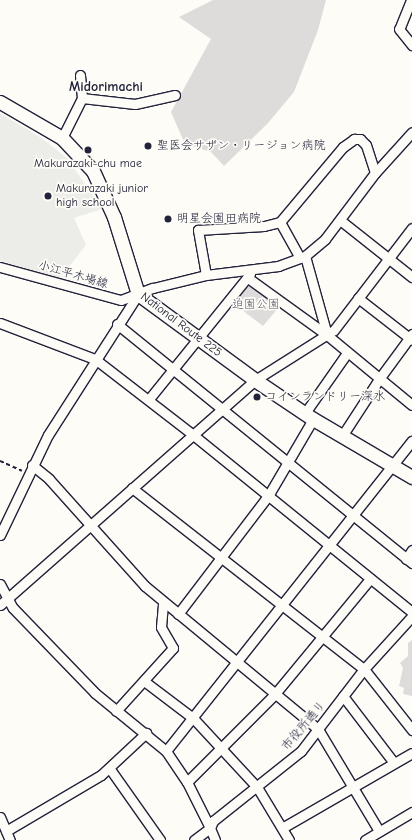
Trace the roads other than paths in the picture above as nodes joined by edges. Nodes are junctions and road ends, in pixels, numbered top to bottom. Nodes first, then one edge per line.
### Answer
1 (411, 0) edge
2 (412, 44) edge
3 (80, 75) dead end
4 (175, 95) dead end
5 (82, 98) junction
6 (0, 102) edge
7 (410, 137) edge
8 (62, 138) junction
9 (375, 173) junction
10 (340, 220) junction
11 (280, 222) junction
12 (412, 228) edge
13 (303, 257) junction
14 (388, 258) junction
15 (0, 267) edge
16 (252, 270) junction
17 (206, 275) junction
18 (412, 277) edge
19 (248, 278) junction
20 (138, 294) junction
21 (358, 298) junction
22 (0, 323) edge
23 (117, 324) junction
24 (328, 335) junction
25 (411, 337) edge
26 (198, 338) junction
27 (347, 353) junction
28 (96, 359) junction
29 (172, 370) junction
30 (379, 379) junction
31 (254, 380) junction
32 (149, 399) junction
33 (412, 405) edge
34 (219, 410) junction
35 (309, 416) junction
36 (192, 434) junction
37 (342, 436) junction
38 (412, 441) edge
39 (287, 463) junction
40 (32, 465) junction
41 (393, 465) junction
42 (412, 477) edge
43 (132, 488) junction
44 (268, 496) junction
45 (352, 516) junction
46 (90, 525) junction
47 (0, 534) edge
48 (328, 546) junction
49 (412, 550) edge
50 (222, 557) junction
51 (409, 561) edge
52 (370, 579) junction
53 (0, 584) edge
54 (4, 602) edge
55 (163, 602) junction
56 (282, 605) junction
57 (412, 612) edge
58 (178, 614) junction
59 (412, 616) edge
60 (322, 636) junction
61 (238, 662) junction
62 (364, 669) junction
63 (144, 681) junction
64 (274, 695) junction
65 (343, 696) junction
66 (116, 710) junction
67 (194, 718) junction
68 (318, 730) junction
69 (412, 730) edge
70 (146, 733) junction
71 (221, 749) junction
72 (166, 750) junction
73 (412, 753) edge
74 (394, 764) junction
75 (110, 769) junction
76 (187, 782) junction
77 (257, 787) junction
78 (353, 787) junction
79 (412, 812) edge
80 (0, 817) edge
81 (210, 828) junction
82 (282, 828) junction
83 (379, 831) junction
84 (8, 836) edge
85 (160, 840) edge
86 (194, 840) edge
87 (215, 840) edge
88 (289, 840) edge
89 (364, 840) edge

1 - 2 street
3 - 5 street
4 - 5 street
5 - 8 street
6 - 8 highway, National Route 225
7 - 9 street
8 - 20 highway, National Route 225
9 - 10 street
9 - 11 street
10 - 13 street
10 - 14 street
11 - 13 street
11 - 17 street
12 - 14 street
13 - 16 street, 小江平木場線
13 - 24 street
14 - 18 street
14 - 21 street
15 - 20 street, 小江平木場線
16 - 17 street, 小江平木場線
16 - 19 street
17 - 20 street, 小江平木場線
19 - 24 street
19 - 26 street
20 - 23 street
20 - 26 highway, National Route 225
21 - 24 street
21 - 25 street
22 - 28 street
23 - 28 street
23 - 29 street
24 - 27 street
24 - 31 street
25 - 30 street
26 - 29 street
26 - 31 highway, National Route 225
27 - 30 street
27 - 35 street
28 - 32 street
28 - 40 street
29 - 32 street
29 - 34 street
30 - 33 street
30 - 37 street
31 - 34 street
31 - 35 highway, National Route 225
32 - 36 street
34 - 36 street
34 - 39 street
35 - 37 highway, National Route 225
35 - 39 street
36 - 43 street
36 - 44 street
37 - 41 highway, National Route 225
38 - 41 street
39 - 44 street
39 - 45 street
40 - 46 street
40 - 47 street
41 - 42 highway, National Route 225
41 - 45 street
43 - 46 street
43 - 50 street
44 - 48 street
44 - 50 street
45 - 48 street
45 - 51 street
46 - 54 street
46 - 55 street
48 - 52 street
48 - 56 street
49 - 51 street
50 - 56 street
50 - 58 street
52 - 57 street
52 - 60 street
53 - 54 street
54 - 66 street
55 - 58 street
55 - 63 street
56 - 60 street
56 - 61 street
58 - 61 street
59 - 62 street, 市役所通り
60 - 62 street
60 - 64 street
61 - 64 street
61 - 67 street
62 - 65 street, 市役所通り
62 - 69 street
63 - 66 street
63 - 67 street
64 - 68 street
64 - 71 street
65 - 68 street, 市役所通り
65 - 74 street
66 - 70 street
67 - 71 street
67 - 72 street
68 - 77 street, 市役所通り
68 - 78 street
70 - 72 street
70 - 75 street
71 - 76 street
71 - 77 street
72 - 76 street
73 - 74 street
74 - 78 street
75 - 84 street
75 - 85 street
76 - 81 street
77 - 81 street, 市役所通り
77 - 82 street
78 - 82 street
78 - 83 street
79 - 83 street
80 - 84 street
81 - 86 street, 市役所通り
81 - 87 street
82 - 88 street
83 - 89 street

